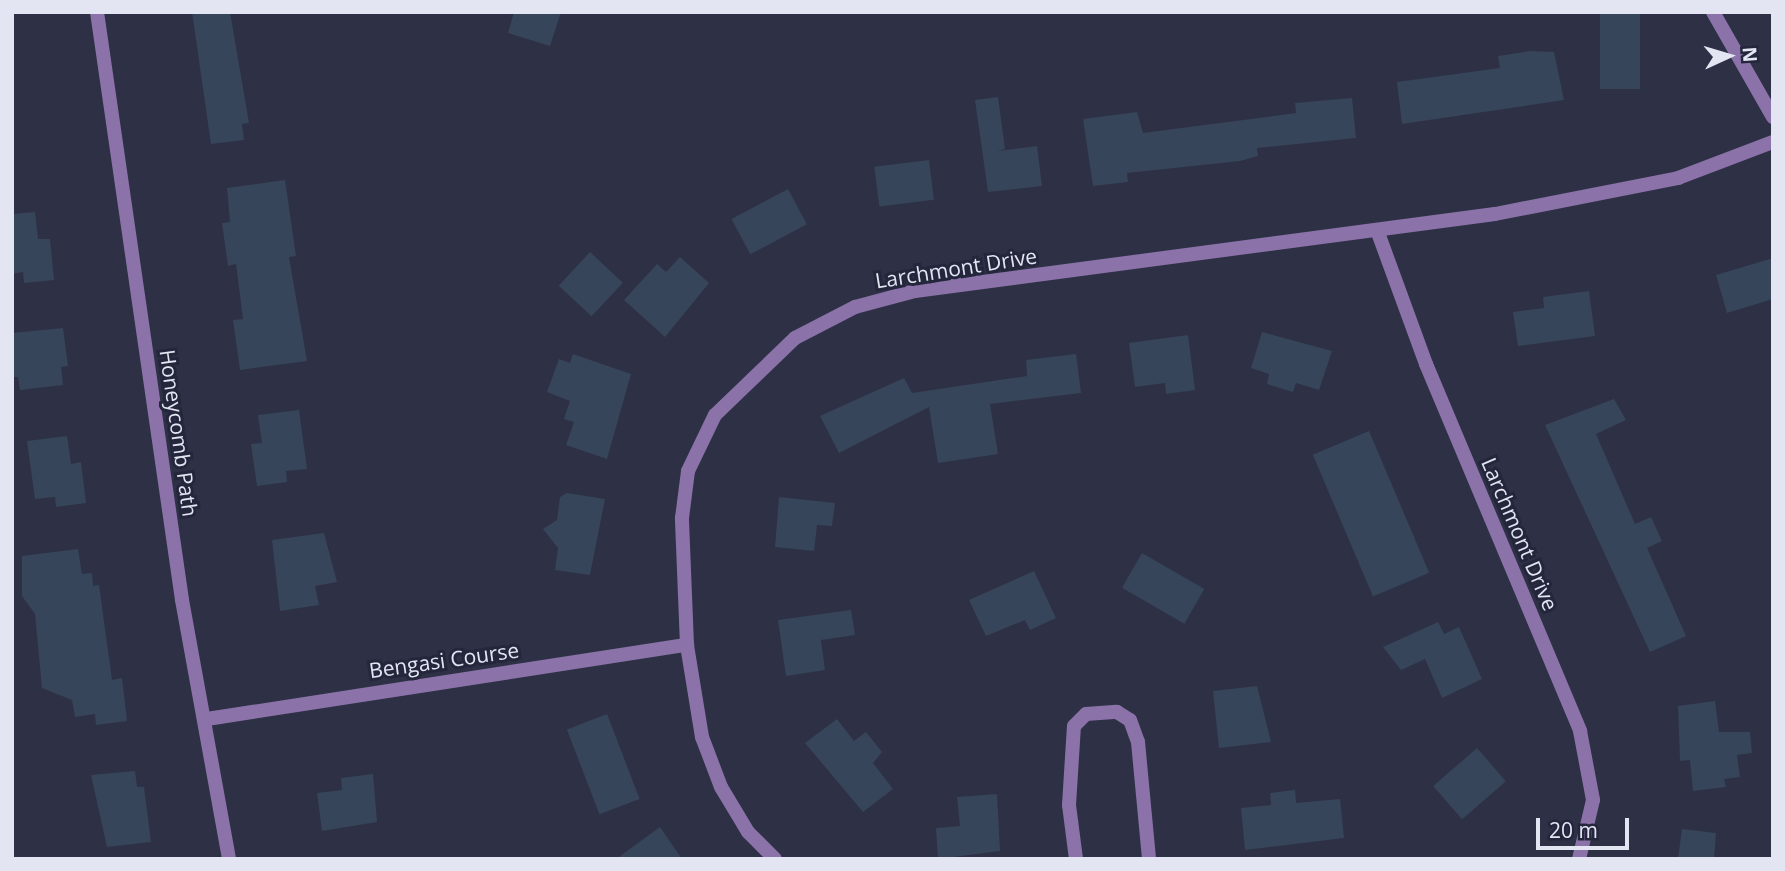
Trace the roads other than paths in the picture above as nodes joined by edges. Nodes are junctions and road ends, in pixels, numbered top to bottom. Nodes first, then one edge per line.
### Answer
1 (97, 12) edge
2 (1713, 12) edge
3 (1773, 117) edge
4 (1773, 142) edge
5 (1377, 230) junction
6 (687, 645) junction
7 (206, 719) junction
8 (229, 859) edge
9 (775, 859) edge
10 (1076, 859) edge
11 (1149, 859) edge
12 (1579, 859) edge

1 - 7 street, Honeycomb Path
2 - 3 street
4 - 5 street, Larchmont Drive
5 - 6 street, Larchmont Drive
5 - 12 street, Larchmont Drive
6 - 7 street, Bengasi Course
6 - 9 street, Larchmont Drive
7 - 8 street, Honeycomb Path
10 - 11 street

